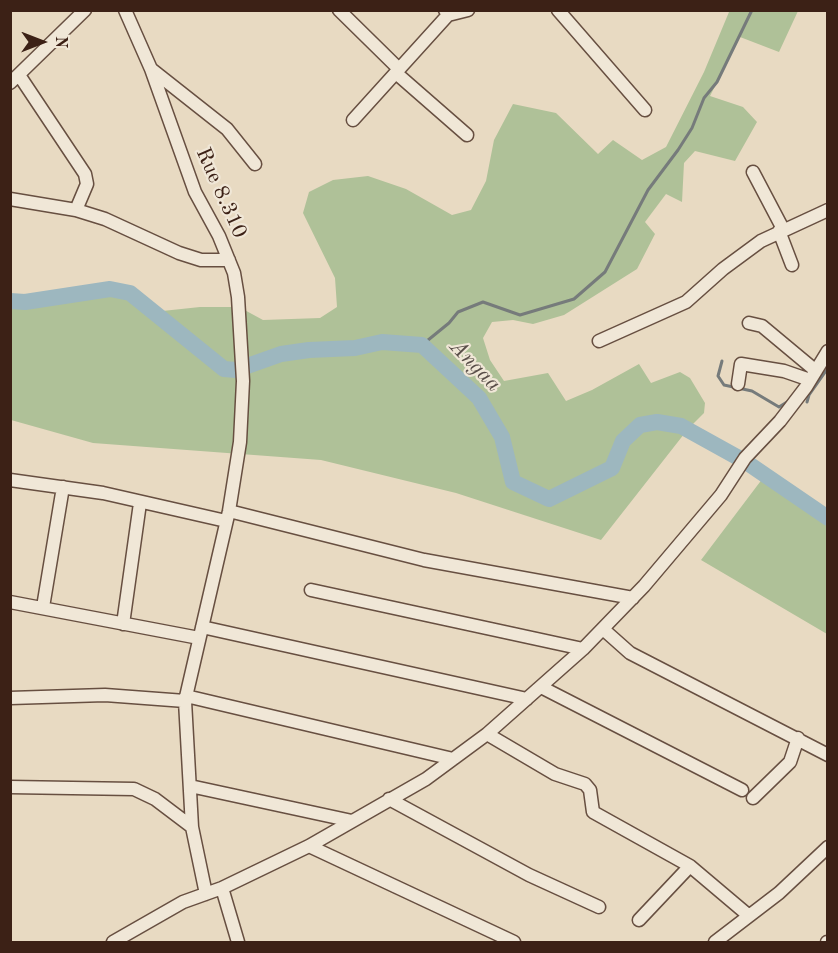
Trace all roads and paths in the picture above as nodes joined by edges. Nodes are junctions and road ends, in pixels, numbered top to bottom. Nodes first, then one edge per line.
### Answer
1 (85, 10) edge
2 (125, 10) edge
3 (339, 10) edge
4 (468, 10) edge
5 (558, 10) edge
6 (447, 13) edge
7 (151, 69) junction
8 (398, 71) junction
9 (15, 79) edge
10 (645, 110) dead end
11 (353, 120) dead end
12 (467, 135) dead end
13 (255, 164) dead end
14 (753, 172) dead end
15 (10, 199) edge
16 (76, 210) junction
17 (828, 210) edge
18 (781, 230) junction
19 (229, 260) junction
20 (792, 265) dead end
21 (749, 323) dead end
22 (599, 341) dead end
23 (828, 351) edge
24 (813, 376) junction
25 (738, 384) dead end
26 (10, 480) edge
27 (63, 486) junction
28 (140, 503) junction
29 (228, 516) junction
30 (311, 590) dead end
31 (633, 598) junction
32 (10, 602) edge
33 (43, 608) junction
34 (123, 624) junction
35 (603, 629) junction
36 (200, 632) junction
37 (584, 649) junction
38 (541, 687) junction
39 (10, 698) edge
40 (185, 698) junction
41 (527, 699) junction
42 (487, 734) junction
43 (798, 738) junction
44 (828, 754) edge
45 (453, 759) junction
46 (190, 786) junction
47 (10, 787) edge
48 (389, 799) junction
49 (352, 821) junction
50 (192, 827) junction
51 (309, 846) junction
52 (828, 847) edge
53 (690, 866) junction
54 (222, 888) junction
55 (206, 894) junction
56 (599, 907) dead end
57 (748, 915) junction
58 (639, 920) dead end
59 (113, 942) edge
60 (238, 942) edge
61 (514, 942) edge
62 (715, 942) edge

1 - 9 street
2 - 7 street, Rue 8.310
3 - 8 street
4 - 6 street
5 - 10 street
6 - 8 street
7 - 13 street
7 - 19 street, Rue 8.310
8 - 11 street
8 - 12 street
9 - 16 street
14 - 18 street
15 - 16 street
16 - 19 street
17 - 18 street
18 - 20 street
18 - 22 street
19 - 29 street, Rue 8.310
21 - 24 street
23 - 24 street
24 - 25 street
24 - 31 street
26 - 27 street
27 - 28 street
27 - 33 street
28 - 29 street
28 - 34 street
29 - 31 street
29 - 36 street, Rue 8.310
30 - 37 street
31 - 35 street
32 - 33 street
33 - 34 street
34 - 36 street
35 - 37 street
35 - 43 street
36 - 40 street, Rue 8.310
36 - 41 street
37 - 38 street
38 - 41 street
38 - 43 street
39 - 40 street
40 - 45 street
40 - 46 street, Rue 8.310
41 - 42 street
42 - 45 street
42 - 53 street
43 - 44 street
45 - 48 street
46 - 49 street
46 - 50 street, Rue 8.310
47 - 50 street
48 - 49 street
48 - 56 street
49 - 51 street
50 - 55 street, Rue 8.310
51 - 54 street
51 - 61 street
52 - 57 street
53 - 57 street
53 - 58 street
54 - 55 street
54 - 60 street
55 - 59 street
57 - 62 street

